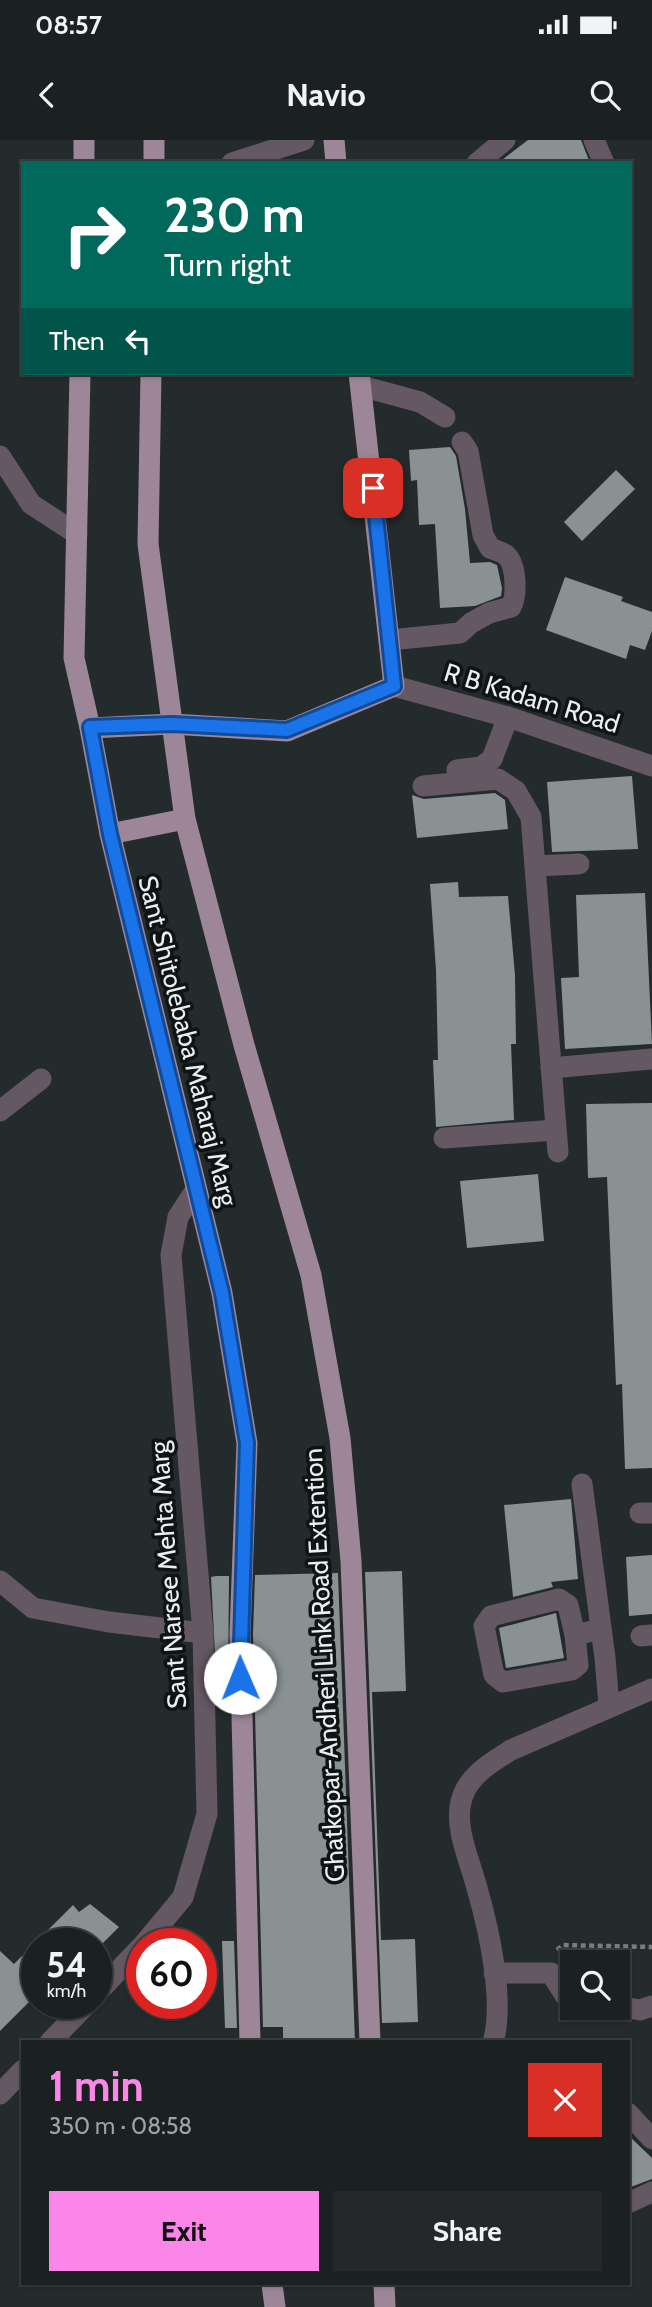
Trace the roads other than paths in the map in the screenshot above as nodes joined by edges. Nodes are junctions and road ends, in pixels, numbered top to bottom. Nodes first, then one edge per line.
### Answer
1 (84, 140) edge
2 (154, 140) edge
3 (304, 140) edge
4 (334, 140) edge
5 (594, 140) edge
6 (498, 142) edge
7 (273, 146) edge
8 (84, 161) edge
9 (154, 161) edge
10 (237, 161) edge
11 (336, 161) edge
12 (479, 161) edge
13 (603, 161) edge
14 (80, 375) edge
15 (151, 375) edge
16 (360, 379) edge
17 (445, 417) dead end
18 (462, 442) dead end
19 (0, 456) edge
20 (77, 534) junction
21 (390, 640) junction
22 (394, 686) junction
23 (508, 718) junction
24 (172, 724) junction
25 (90, 727) junction
26 (652, 766) edge
27 (449, 770) dead end
28 (487, 772) junction
29 (423, 786) dead end
30 (185, 819) junction
31 (110, 834) junction
32 (579, 864) dead end
33 (535, 866) junction
34 (244, 1045) joint
35 (652, 1059) edge
36 (551, 1068) junction
37 (41, 1079) dead end
38 (0, 1111) edge
39 (556, 1130) junction
40 (444, 1138) dead end
41 (558, 1152) dead end
42 (195, 1191) junction
43 (582, 1483) dead end
44 (0, 1581) edge
45 (601, 1629) junction
46 (203, 1633) junction
47 (575, 1635) junction
48 (652, 1689) edge
49 (609, 1705) junction
50 (157, 1928) edge
51 (126, 1963) edge
52 (494, 1973) junction
53 (112, 1977) edge
54 (560, 1987) edge
55 (652, 2007) edge
56 (630, 2008) edge
57 (72, 2019) edge
58 (495, 2033) edge
59 (52, 2040) edge
60 (250, 2040) edge
61 (370, 2040) edge
62 (21, 2072) edge
63 (0, 2094) edge
64 (630, 2115) edge
65 (652, 2138) edge
66 (652, 2192) edge
67 (630, 2202) edge
68 (272, 2285) edge
69 (384, 2285) edge
70 (275, 2307) edge
71 (385, 2307) edge

1 - 8 main road
2 - 9 main road
3 - 7 street
4 - 11 main road
5 - 13 street
6 - 12 street
7 - 10 street
14 - 20 main road, Sant Shitolebaba Maharaj Marg
15 - 24 main road, Sant Shitolebaba Maharaj Marg
16 - 17 street
16 - 21 main road
18 - 21 street
19 - 20 street
20 - 25 main road, Sant Shitolebaba Maharaj Marg
21 - 22 main road
22 - 23 street, R B Kadam Road
22 - 24 main road
23 - 26 street, R B Kadam Road
23 - 28 street
24 - 25 main road
24 - 30 main road, Sant Shitolebaba Maharaj Marg
25 - 31 main road, Sant Shitolebaba Maharaj Marg
27 - 28 street
28 - 29 street
28 - 33 street
30 - 31 main road
30 - 34 main road, Sant Shitolebaba Maharaj Marg
31 - 42 main road, Sant Shitolebaba Maharaj Marg
32 - 33 street
33 - 36 street
34 - 61 main road, Ghatkopar-Andheri Link Road Extention
35 - 36 street
36 - 39 street
37 - 38 street
39 - 40 street
39 - 41 street
42 - 46 street, Sant Narsee Mehta Marg
42 - 60 main road, Sant Shitolebaba Maharaj Marg
43 - 45 street
44 - 46 street
45 - 47 street
45 - 49 street
46 - 50 street, Sant Narsee Mehta Marg
47 - 47 street
48 - 49 street
49 - 52 street
51 - 53 street, Sant Narsee Mehta Marg
52 - 54 street
52 - 58 street
55 - 56 street
57 - 59 street
62 - 63 street
64 - 65 street
66 - 67 street
68 - 70 main road
69 - 71 main road

